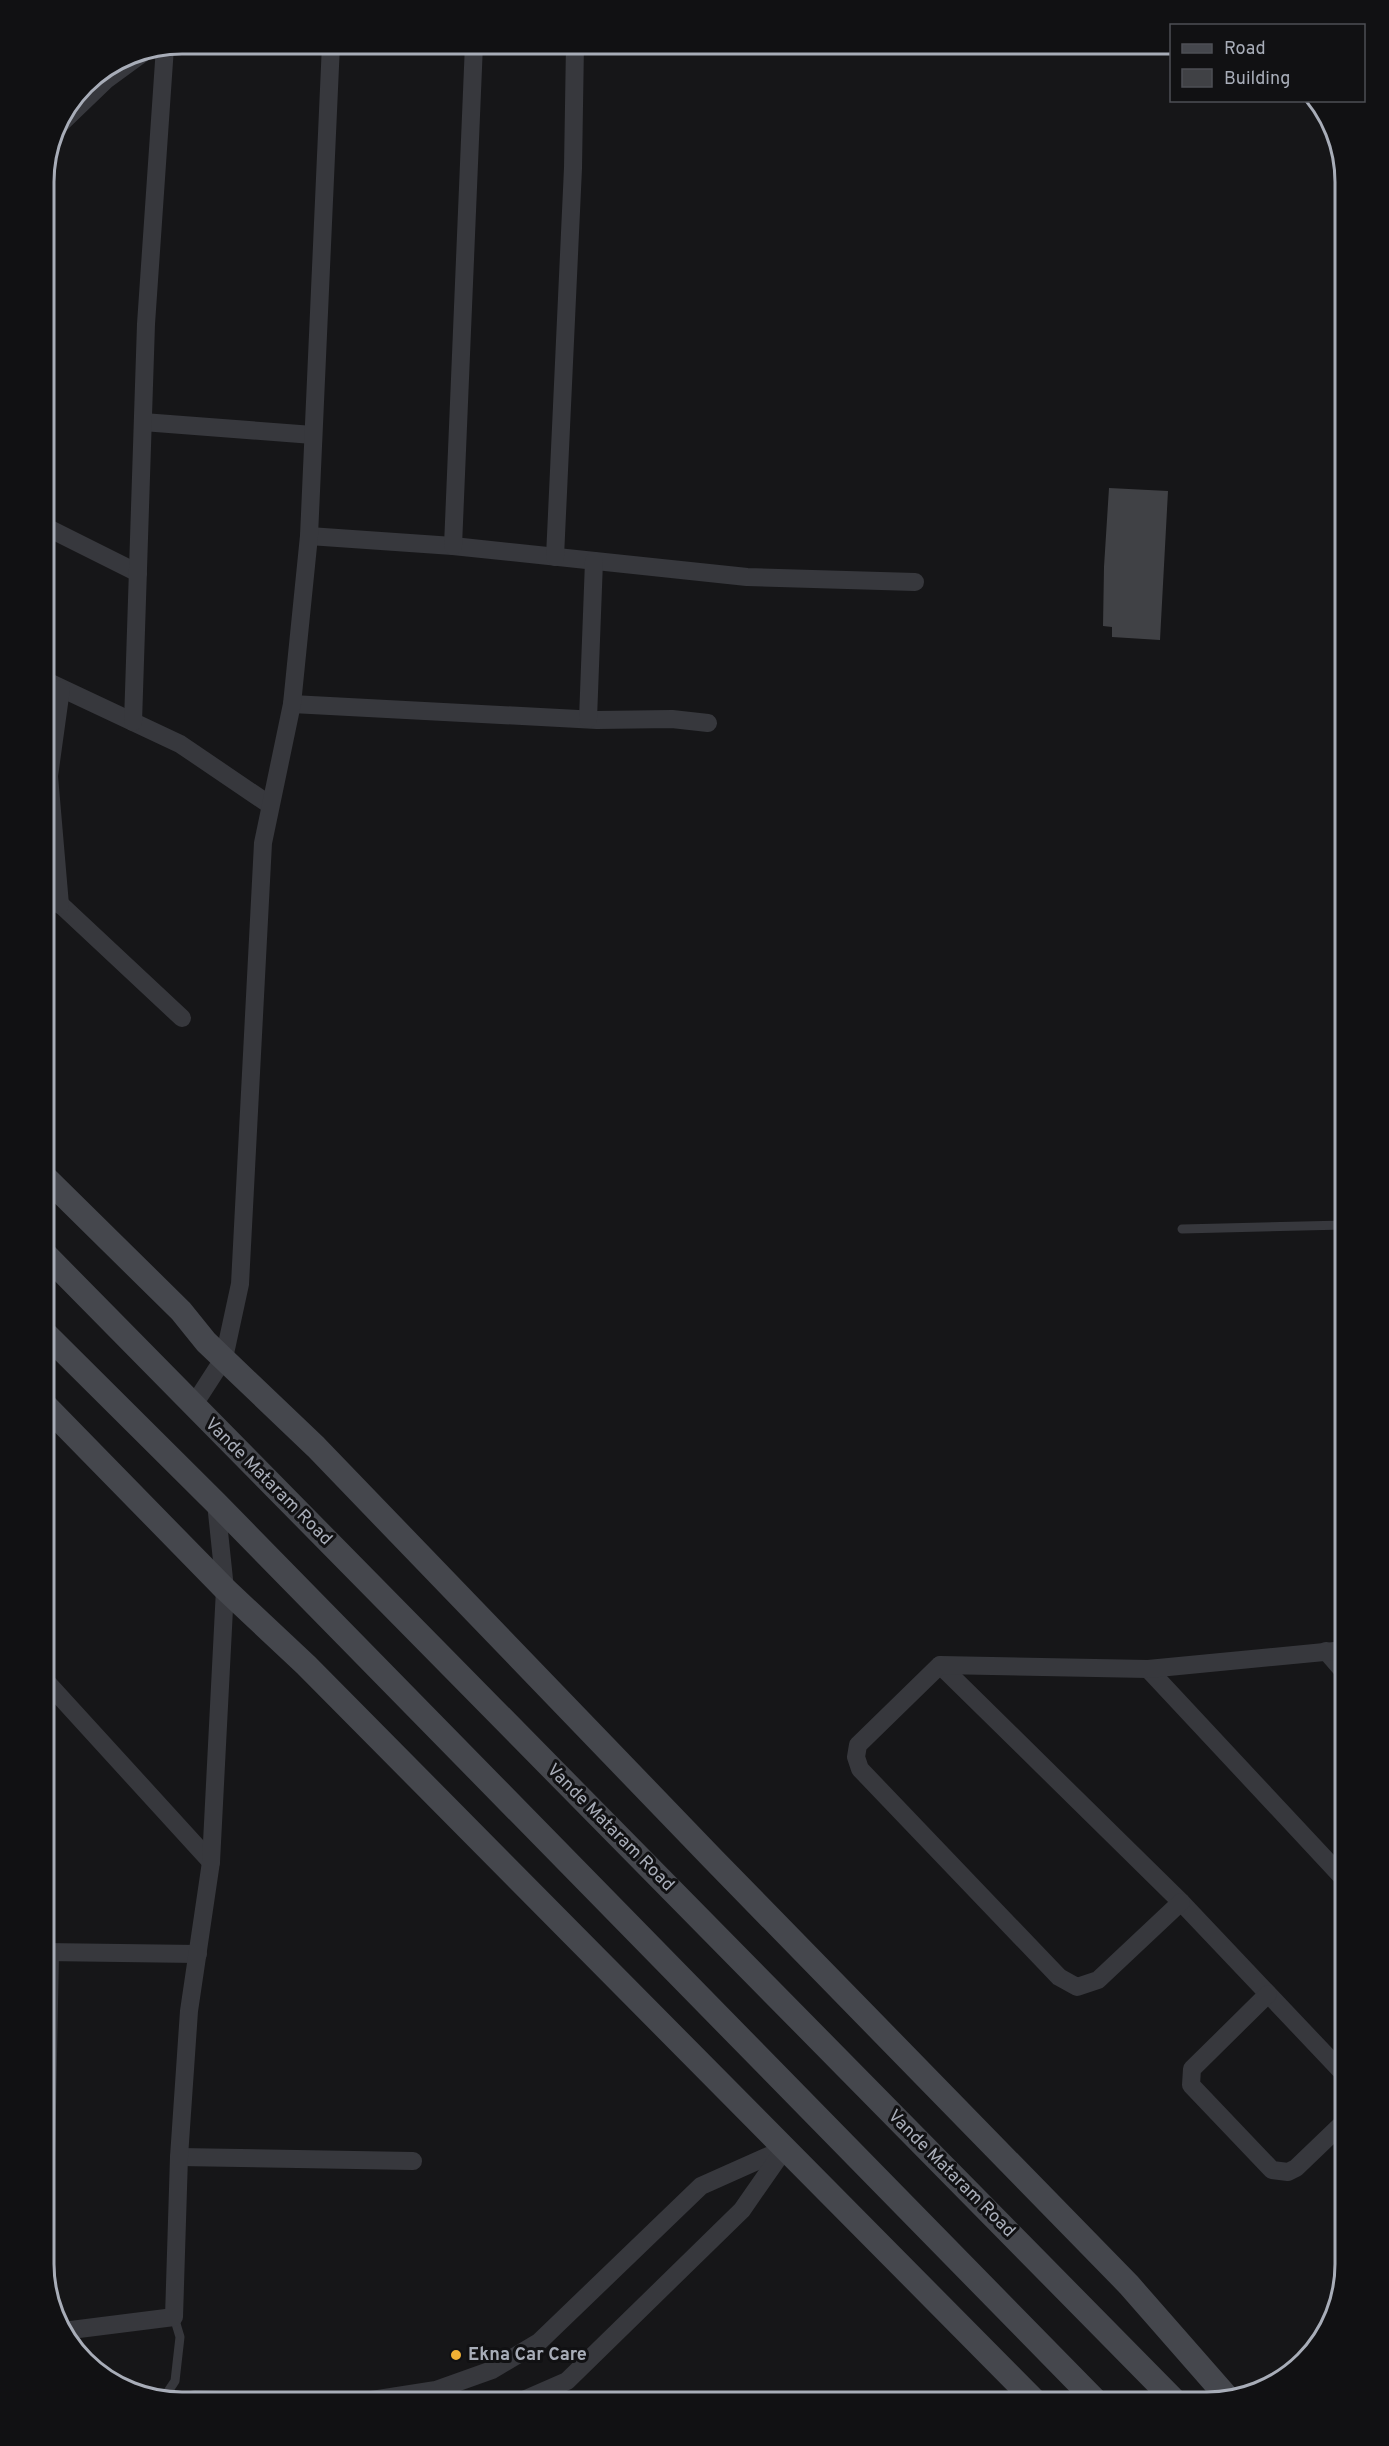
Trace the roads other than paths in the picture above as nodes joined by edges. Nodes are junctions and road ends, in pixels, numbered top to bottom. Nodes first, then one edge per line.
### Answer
1 (331, 54) edge
2 (474, 54) edge
3 (575, 54) edge
4 (164, 55) edge
5 (119, 70) edge
6 (78, 107) edge
7 (143, 422) junction
8 (313, 435) junction
9 (54, 531) edge
10 (309, 536) junction
11 (453, 546) junction
12 (555, 557) junction
13 (594, 561) junction
14 (138, 573) junction
15 (915, 582) dead end
16 (54, 685) edge
17 (61, 689) junction
18 (292, 704) junction
19 (588, 719) junction
20 (133, 722) junction
21 (708, 723) dead end
22 (54, 740) edge
23 (270, 805) junction
24 (54, 835) edge
25 (54, 899) edge
26 (60, 905) junction
27 (182, 1018) dead end
28 (54, 1186) edge
29 (1335, 1225) edge
30 (1182, 1229) dead end
31 (54, 1263) edge
32 (54, 1342) edge
33 (224, 1358) junction
34 (194, 1406) junction
35 (54, 1414) edge
36 (216, 1503) junction
37 (225, 1589) junction
38 (1326, 1651) junction
39 (1335, 1651) edge
40 (1335, 1661) edge
41 (940, 1665) junction
42 (1148, 1669) junction
43 (54, 1696) edge
44 (211, 1862) junction
45 (1335, 1868) edge
46 (1181, 1902) junction
47 (54, 1952) edge
48 (198, 1954) junction
49 (1268, 1994) junction
50 (1335, 2064) edge
51 (1335, 2131) edge
52 (784, 2149) junction
53 (179, 2157) junction
54 (413, 2160) dead end
55 (174, 2317) junction
56 (73, 2330) edge
57 (169, 2391) edge
58 (1222, 2391) edge
59 (423, 2392) edge
60 (542, 2392) edge
61 (1026, 2392) edge
62 (1087, 2392) edge
63 (1165, 2392) edge

1 - 8 street
2 - 11 street
3 - 12 street
4 - 7 street
5 - 6 street
7 - 8 street
7 - 14 street
8 - 10 street
9 - 14 street
10 - 11 street
10 - 18 street
11 - 12 street
12 - 13 street
13 - 15 street
13 - 19 street
14 - 20 street
16 - 17 street
17 - 20 street
17 - 22 street
18 - 19 street
18 - 23 street
19 - 21 street
20 - 23 street
23 - 33 street
24 - 26 street
25 - 26 street
26 - 27 street
28 - 33 main road
29 - 30 lane
31 - 34 main road, Vande Mataram Road
32 - 36 main road
33 - 34 street
33 - 58 main road
34 - 63 main road, Vande Mataram Road
35 - 37 main road
36 - 37 street
36 - 62 main road
37 - 44 street
37 - 52 main road
38 - 39 street
38 - 40 street
38 - 42 street
41 - 42 street
41 - 46 street
41 - 46 street
42 - 45 street
43 - 44 street
44 - 48 street
46 - 49 street
47 - 48 street
48 - 53 street
49 - 50 street
49 - 51 street
52 - 59 street
52 - 60 street
52 - 61 main road
53 - 54 street
53 - 55 street
55 - 56 street
55 - 57 lane

